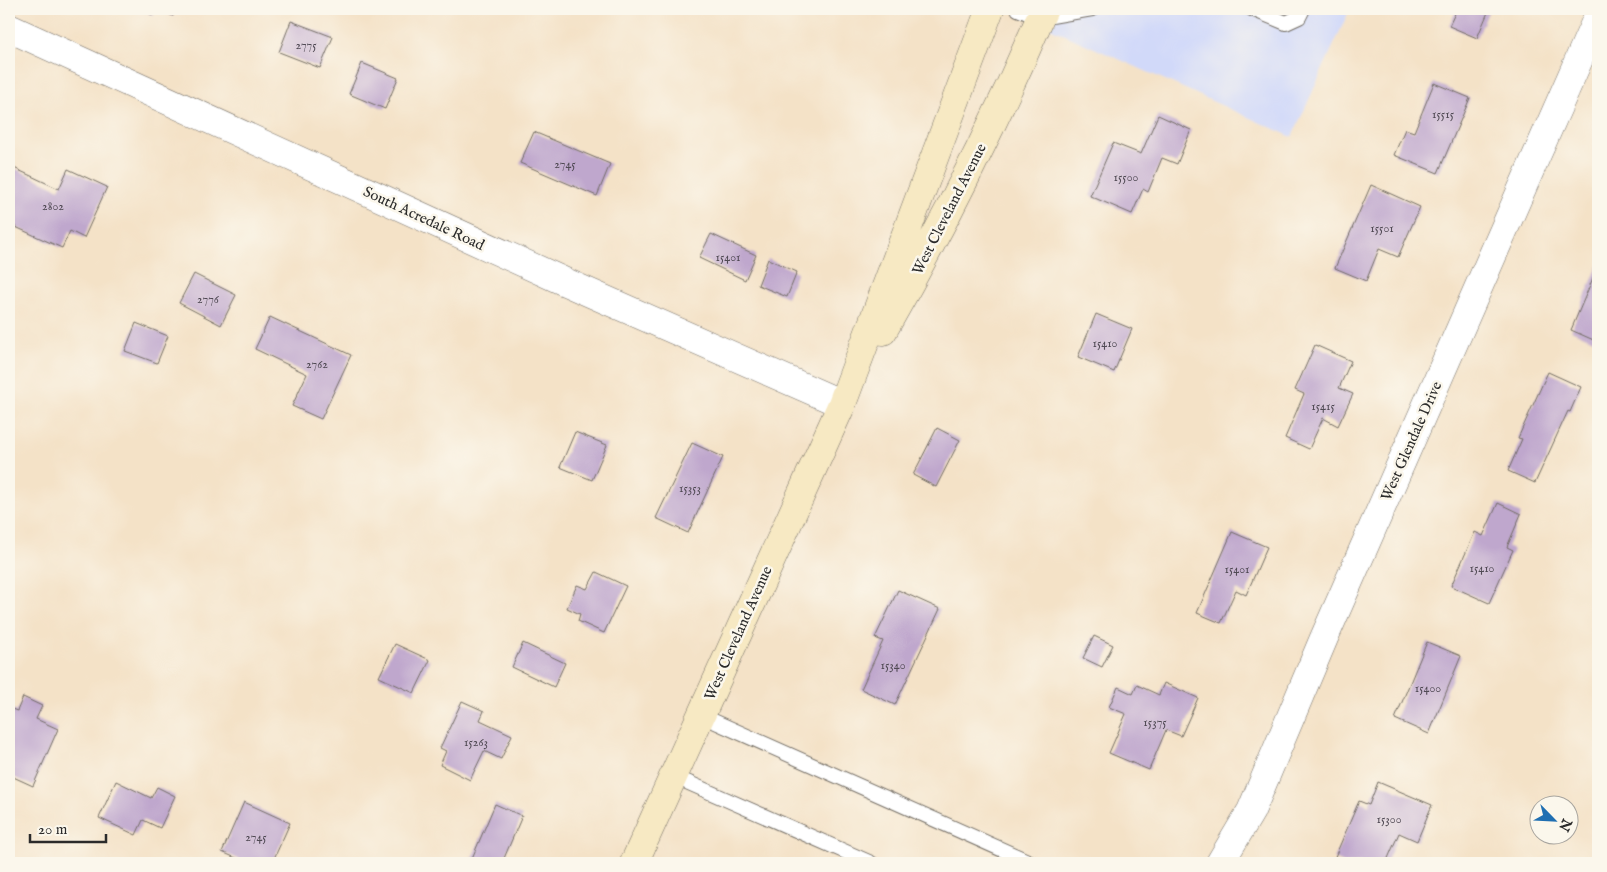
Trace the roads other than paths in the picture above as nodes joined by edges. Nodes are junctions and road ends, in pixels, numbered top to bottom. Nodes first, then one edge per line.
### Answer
1 (990, 9) edge
2 (1092, 9) edge
3 (1252, 9) edge
4 (1303, 9) edge
5 (1034, 12) edge
6 (1598, 16) edge
7 (9, 28) edge
8 (842, 404) junction
9 (700, 715) junction
10 (673, 776) junction
11 (634, 863) edge
12 (871, 863) edge
13 (1032, 863) edge
14 (1220, 863) edge

1 - 8 main road, West Cleveland Avenue
2 - 5 lane
3 - 4 lane
5 - 8 main road, West Cleveland Avenue
6 - 14 street, West Glendale Drive
7 - 8 street, South Acredale Road
8 - 9 main road, West Cleveland Avenue
9 - 10 main road, West Cleveland Avenue
9 - 13 lane
10 - 11 main road, West Cleveland Avenue
10 - 12 lane

